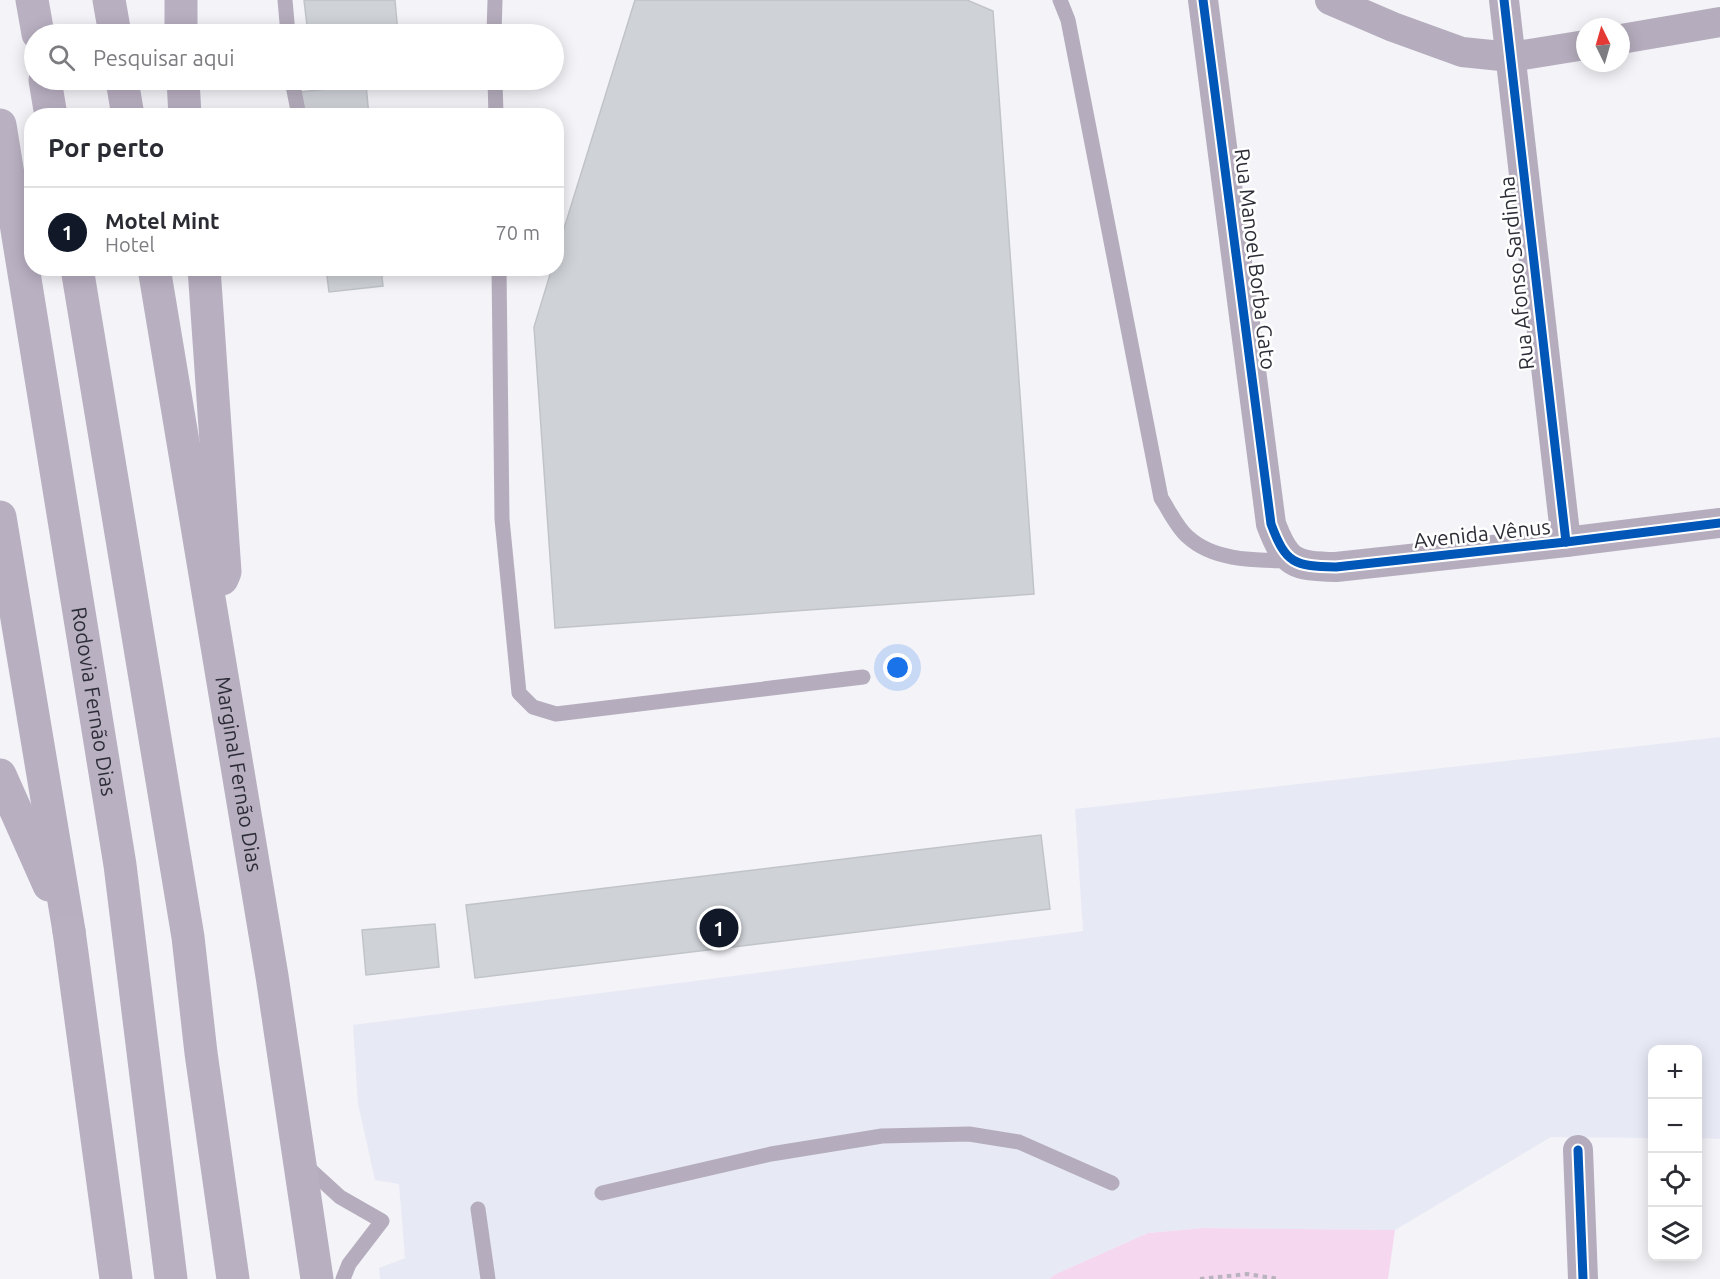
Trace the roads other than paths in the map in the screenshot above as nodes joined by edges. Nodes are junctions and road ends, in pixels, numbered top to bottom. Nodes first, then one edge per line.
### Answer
1 (32, 0) edge
2 (109, 0) edge
3 (181, 0) edge
4 (285, 0) edge
5 (495, 0) edge
6 (1060, 0) edge
7 (1203, 0) edge
8 (1330, 0) edge
9 (1504, 0) edge
10 (1720, 22) edge
11 (36, 24) edge
12 (113, 24) edge
13 (181, 24) edge
14 (287, 24) edge
15 (494, 24) edge
16 (1630, 37) edge
17 (1576, 46) edge
18 (1511, 57) junction
19 (47, 90) edge
20 (124, 90) edge
21 (184, 90) edge
22 (294, 90) edge
23 (495, 90) edge
24 (50, 108) edge
25 (127, 108) edge
26 (185, 108) edge
27 (297, 108) edge
28 (496, 108) edge
29 (0, 125) edge
30 (24, 273) edge
31 (25, 276) edge
32 (78, 276) edge
33 (155, 276) edge
34 (205, 276) edge
35 (499, 276) edge
36 (0, 516) edge
37 (1720, 523) edge
38 (1566, 543) junction
39 (1295, 561) junction
40 (212, 609) junction
41 (863, 677) dead end
42 (0, 775) edge
43 (69, 931) junction
44 (1578, 1150) dead end
45 (298, 1159) junction
46 (1112, 1183) dead end
47 (602, 1193) dead end
48 (478, 1209) dead end
49 (116, 1279) edge
50 (171, 1279) edge
51 (233, 1279) edge
52 (317, 1279) edge
53 (343, 1279) edge
54 (488, 1279) edge
55 (1582, 1279) edge

1 - 11 highway
2 - 12 highway
3 - 13 highway
4 - 14 lane
5 - 15 lane
6 - 39 lane
7 - 39 street, Rua Manoel Borba Gato
8 - 18 street
9 - 18 street, Rua Afonso Sardinha
10 - 16 street
17 - 18 street
18 - 38 street, Rua Afonso Sardinha
19 - 24 highway
20 - 25 highway
21 - 26 highway
22 - 27 lane
23 - 28 lane
29 - 30 highway, Rodovia Fernão Dias
31 - 50 highway, Rodovia Fernão Dias
32 - 51 highway
33 - 40 highway, Marginal Fernão Dias
34 - 40 highway
35 - 41 lane
36 - 43 highway
37 - 38 street, Avenida Vênus
38 - 39 street, Avenida Vênus
40 - 45 highway, Marginal Fernão Dias
42 - 43 highway
43 - 49 highway
44 - 55 street
45 - 52 highway, Marginal Fernão Dias
45 - 53 lane
46 - 47 lane
48 - 54 lane

